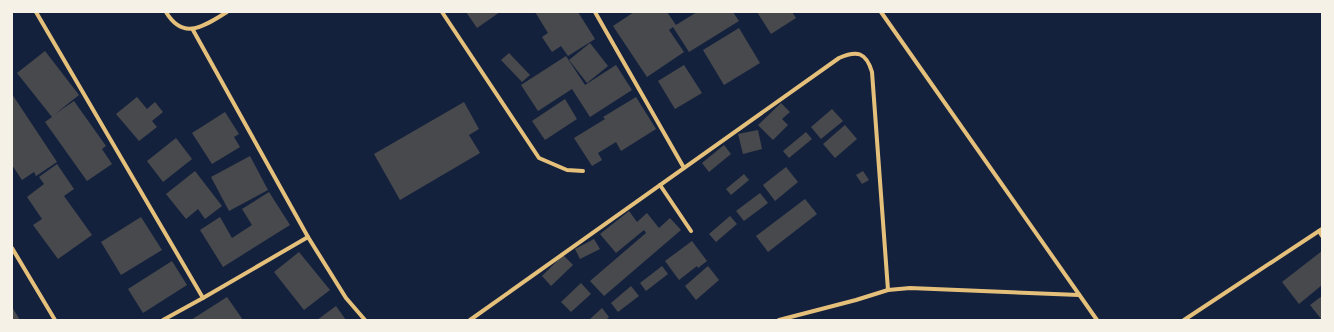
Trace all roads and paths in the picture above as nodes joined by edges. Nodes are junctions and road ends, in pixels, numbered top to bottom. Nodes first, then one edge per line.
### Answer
1 (36, 12) edge
2 (166, 12) edge
3 (227, 12) edge
4 (442, 12) edge
5 (595, 12) edge
6 (881, 12) edge
7 (193, 30) junction
8 (684, 168) junction
9 (583, 171) dead end
10 (660, 185) junction
11 (1320, 230) edge
12 (691, 231) dead end
13 (1322, 236) edge
14 (308, 237) junction
15 (12, 248) edge
16 (888, 290) junction
17 (1079, 295) junction
18 (203, 298) junction
19 (55, 320) edge
20 (163, 320) edge
21 (365, 320) edge
22 (470, 320) edge
23 (779, 320) edge
24 (1097, 320) edge
25 (1184, 320) edge

1 - 18 street
2 - 7 street
3 - 7 street
4 - 9 street
5 - 8 street
6 - 17 street
7 - 14 street
8 - 10 street
8 - 16 street
10 - 12 street
10 - 22 street
11 - 13 street
11 - 25 street
14 - 18 street
14 - 21 street
15 - 19 street
16 - 17 street
16 - 23 street
17 - 24 street
18 - 20 street

